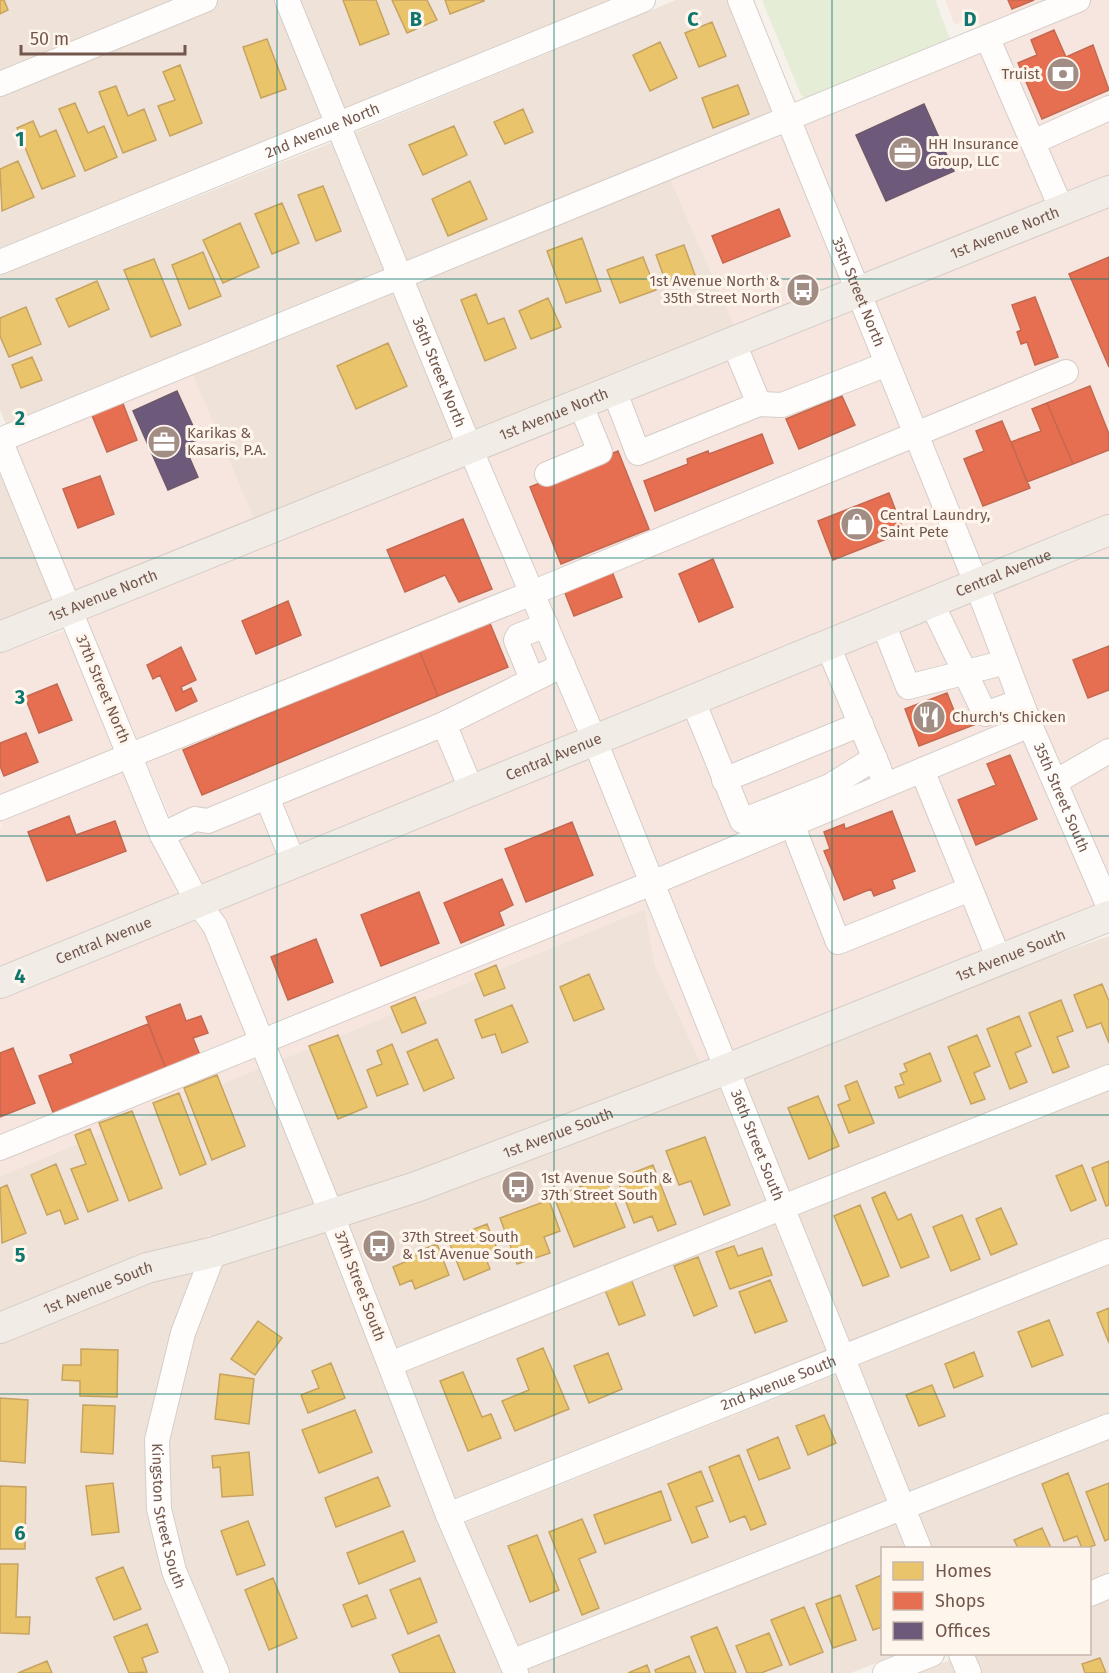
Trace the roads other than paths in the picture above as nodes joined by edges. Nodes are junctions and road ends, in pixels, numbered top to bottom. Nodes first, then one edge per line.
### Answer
1 (205, 0) edge
2 (287, 0) edge
3 (643, 0) edge
4 (740, 0) edge
5 (1078, 0) edge
6 (987, 37) junction
7 (0, 84) edge
8 (1109, 108) edge
9 (788, 119) junction
10 (339, 126) junction
11 (1033, 142) junction
12 (1109, 191) edge
13 (1062, 210) junction
14 (0, 262) edge
15 (400, 277) junction
16 (858, 291) junction
17 (733, 341) junction
18 (887, 364) junction
19 (1066, 372) dead end
20 (614, 390) junction
21 (580, 403) junction
22 (759, 404) junction
23 (916, 434) junction
24 (0, 440) edge
25 (470, 448) junction
26 (547, 474) dead end
27 (1109, 530) edge
28 (977, 585) junction
29 (532, 593) junction
30 (932, 603) junction
31 (69, 610) junction
32 (883, 623) junction
33 (546, 625) junction
34 (0, 637) edge
35 (828, 646) junction
36 (1006, 662) junction
37 (562, 664) junction
38 (965, 672) junction
39 (532, 679) junction
40 (693, 701) junction
41 (1021, 701) junction
42 (444, 724) junction
43 (861, 724) junction
44 (1030, 725) junction
45 (595, 741) junction
46 (1109, 752) edge
47 (131, 754) junction
48 (875, 758) junction
49 (922, 770) junction
50 (724, 780) junction
51 (1055, 782) junction
52 (886, 785) junction
53 (472, 791) junction
54 (267, 797) junction
55 (0, 808) edge
56 (792, 824) junction
57 (162, 835) junction
58 (294, 864) junction
59 (652, 883) junction
60 (970, 889) junction
61 (198, 903) junction
62 (1109, 907) edge
63 (1109, 916) edge
64 (999, 960) junction
65 (0, 983) edge
66 (261, 1041) junction
67 (727, 1069) junction
68 (1109, 1077) edge
69 (0, 1148) edge
70 (782, 1206) junction
71 (331, 1213) junction
72 (1109, 1251) edge
73 (214, 1252) junction
74 (0, 1328) edge
75 (843, 1358) junction
76 (390, 1364) junction
77 (1109, 1426) edge
78 (903, 1508) junction
79 (448, 1515) junction
80 (919, 1547) edge
81 (1109, 1586) edge
82 (1091, 1593) edge
83 (927, 1655) edge
84 (962, 1655) edge
85 (514, 1667) edge
86 (217, 1673) edge
87 (885, 1673) edge
88 (969, 1673) edge

1 - 7 street
2 - 10 street, 36th Street North
3 - 10 street, 2nd Avenue North
4 - 9 street, 35th Street North
5 - 6 street
6 - 9 street
6 - 11 street
8 - 11 street
9 - 15 street
9 - 16 street, 35th Street North
10 - 14 street, 2nd Avenue North
10 - 15 street, 36th Street North
11 - 13 street
12 - 13 main road, 1st Avenue North
13 - 16 main road, 1st Avenue North
15 - 24 street
15 - 25 street, 36th Street North
16 - 17 main road, 1st Avenue North
16 - 18 street, 35th Street North
17 - 20 main road, 1st Avenue North
17 - 22 street
18 - 22 street
18 - 23 street, 35th Street North
19 - 23 street
20 - 21 main road, 1st Avenue North
20 - 22 street
21 - 25 main road, 1st Avenue North
21 - 26 street
23 - 28 street, 35th Street North
23 - 29 street
24 - 31 street, 37th Street North
25 - 29 street, 36th Street North
25 - 31 main road, 1st Avenue North
27 - 28 main road, Central Avenue
28 - 30 main road, Central Avenue
28 - 36 street, 35th Street South
29 - 33 street, 36th Street North
29 - 47 street
30 - 32 main road, Central Avenue
30 - 38 street
31 - 34 main road, 1st Avenue North
31 - 47 street, 37th Street North
32 - 35 main road, Central Avenue
32 - 38 street
33 - 37 street, 36th Street North
33 - 39 street
35 - 40 main road, Central Avenue
35 - 43 street
36 - 38 street
36 - 41 street, 35th Street South
37 - 39 street
37 - 45 street, 36th Street North
38 - 41 street
39 - 42 street
40 - 45 main road, Central Avenue
40 - 50 street
41 - 44 street, 35th Street South
42 - 53 street
42 - 54 street
43 - 48 street
43 - 50 street
44 - 49 street
44 - 51 street, 35th Street South
45 - 53 main road, Central Avenue
45 - 59 street, 36th Street South
46 - 51 street
47 - 55 street
47 - 57 street, 37th Street North
48 - 50 street
48 - 52 street
49 - 52 street
49 - 60 street
51 - 62 street, 35th Street South
52 - 56 street
53 - 58 main road, Central Avenue
54 - 57 street
54 - 58 street
56 - 59 street
56 - 60 street
57 - 61 street, 37th Street North
58 - 61 main road, Central Avenue
59 - 66 street
59 - 67 street, 36th Street South
60 - 64 street
61 - 65 main road, Central Avenue
61 - 66 street, 37th Street South
63 - 64 main road, 1st Avenue South
64 - 67 main road, 1st Avenue South
66 - 69 street
66 - 71 street, 37th Street South
67 - 70 street, 36th Street South
67 - 71 main road, 1st Avenue South
68 - 70 street
70 - 75 street, 36th Street South
70 - 76 street
71 - 73 main road, 1st Avenue South
71 - 76 street, 37th Street South
72 - 75 street, 2nd Avenue South
73 - 74 main road, 1st Avenue South
73 - 86 street, Kingston Street South
75 - 78 street, 36th Street South
75 - 79 street, 2nd Avenue South
76 - 79 street, 37th Street South
77 - 78 street
78 - 80 street, 36th Street South
78 - 85 street
79 - 85 street, 37th Street South
81 - 82 street
83 - 87 street
84 - 88 street

